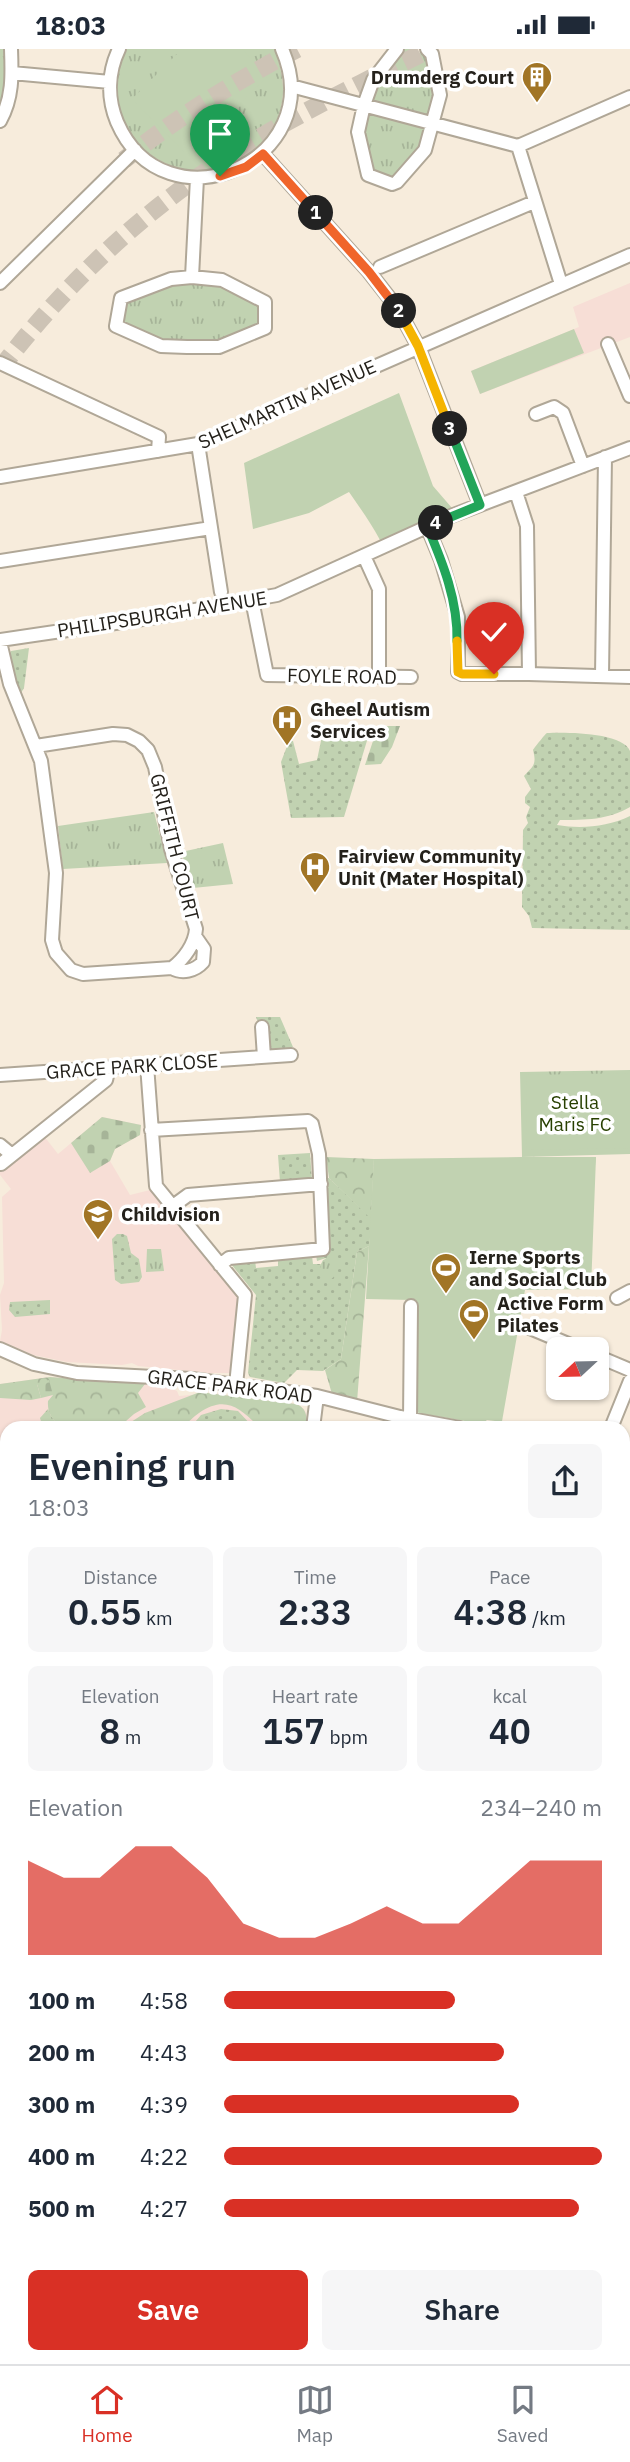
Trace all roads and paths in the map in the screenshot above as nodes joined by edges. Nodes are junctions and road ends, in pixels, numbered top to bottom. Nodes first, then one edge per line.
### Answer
1 (11, 49) edge
2 (119, 49) edge
3 (282, 49) edge
4 (397, 49) edge
5 (427, 49) edge
6 (12, 73) junction
7 (110, 82) junction
8 (291, 86) junction
9 (630, 97) edge
10 (364, 106) junction
11 (0, 121) edge
12 (432, 124) junction
13 (518, 146) junction
14 (135, 151) junction
15 (263, 154) junction
16 (197, 178) junction
17 (534, 202) junction
18 (630, 255) edge
19 (380, 267) dead end
20 (192, 277) junction
21 (0, 283) edge
22 (561, 284) junction
23 (608, 344) dead end
24 (418, 346) junction
25 (0, 363) edge
26 (630, 397) edge
27 (536, 414) dead end
28 (198, 445) junction
29 (630, 448) edge
30 (158, 451) junction
31 (605, 457) junction
32 (583, 465) junction
33 (0, 477) edge
34 (516, 492) junction
35 (480, 505) junction
36 (427, 526) junction
37 (211, 527) junction
38 (364, 555) junction
39 (0, 561) edge
40 (221, 592) dead end
41 (252, 600) junction
42 (0, 641) edge
43 (529, 674) junction
44 (602, 676) junction
45 (379, 677) junction
46 (411, 677) dead end
47 (630, 677) edge
48 (36, 746) junction
49 (195, 936) junction
50 (172, 968) junction
51 (262, 1027) dead end
52 (291, 1055) dead end
53 (264, 1057) junction
54 (147, 1065) junction
55 (109, 1068) junction
56 (0, 1075) edge
57 (151, 1130) junction
58 (0, 1145) edge
59 (12, 1155) junction
60 (1, 1164) edge
61 (321, 1184) junction
62 (173, 1206) junction
63 (220, 1265) junction
64 (630, 1291) edge
65 (617, 1297) dead end
66 (411, 1306) dead end
67 (530, 1328) dead end
68 (551, 1337) edge
69 (0, 1349) edge
70 (609, 1361) edge
71 (630, 1370) edge
72 (630, 1381) edge
73 (236, 1385) junction
74 (317, 1396) junction
75 (410, 1419) junction
76 (314, 1421) edge
77 (421, 1421) edge
78 (614, 1421) edge

1 - 6 street
2 - 7 street
3 - 8 street
4 - 10 street
5 - 12 street
6 - 7 street
6 - 11 street
7 - 14 street
8 - 10 street
8 - 15 street
9 - 13 street
10 - 12 street
10 - 12 street
12 - 13 street
13 - 17 street
14 - 16 street
14 - 21 street
15 - 16 street
15 - 24 street
16 - 20 street
17 - 19 street
17 - 22 street
18 - 22 street, SHELMARTIN AVENUE
20 - 20 street
22 - 24 street, SHELMARTIN AVENUE
23 - 26 street
24 - 28 street, SHELMARTIN AVENUE
24 - 35 street
25 - 30 street
27 - 32 street
28 - 30 street, SHELMARTIN AVENUE
28 - 37 street
29 - 31 street, PHILIPSBURGH AVENUE
30 - 33 street, SHELMARTIN AVENUE
31 - 32 street, PHILIPSBURGH AVENUE
31 - 44 street
32 - 34 street, PHILIPSBURGH AVENUE
34 - 35 street, PHILIPSBURGH AVENUE
34 - 43 street
35 - 36 street, PHILIPSBURGH AVENUE
36 - 38 street, PHILIPSBURGH AVENUE
36 - 43 street
37 - 39 street
37 - 40 street
38 - 41 street, PHILIPSBURGH AVENUE
38 - 45 street
41 - 42 street, PHILIPSBURGH AVENUE
41 - 45 street, FOYLE ROAD
42 - 48 street, GRIFFITH COURT
43 - 44 street
44 - 47 street
45 - 46 street, FOYLE ROAD
48 - 49 street, GRIFFITH COURT
48 - 50 street, GRIFFITH COURT
49 - 50 street, GRIFFITH COURT
49 - 50 street, GRIFFITH COURT
51 - 53 street
52 - 53 street, GRACE PARK CLOSE
53 - 54 street, GRACE PARK CLOSE
54 - 55 street, GRACE PARK CLOSE
54 - 57 street
55 - 56 street, GRACE PARK CLOSE
55 - 59 street
57 - 61 street
57 - 62 street
58 - 59 street
59 - 60 street
61 - 62 street
61 - 63 street
62 - 63 street
63 - 73 street
64 - 65 street
66 - 75 street
67 - 68 street
69 - 73 street, GRACE PARK ROAD
70 - 71 street
72 - 78 street
73 - 74 street, GRACE PARK ROAD
74 - 75 street, GRACE PARK ROAD
74 - 76 street
75 - 77 street, GRACE PARK ROAD

